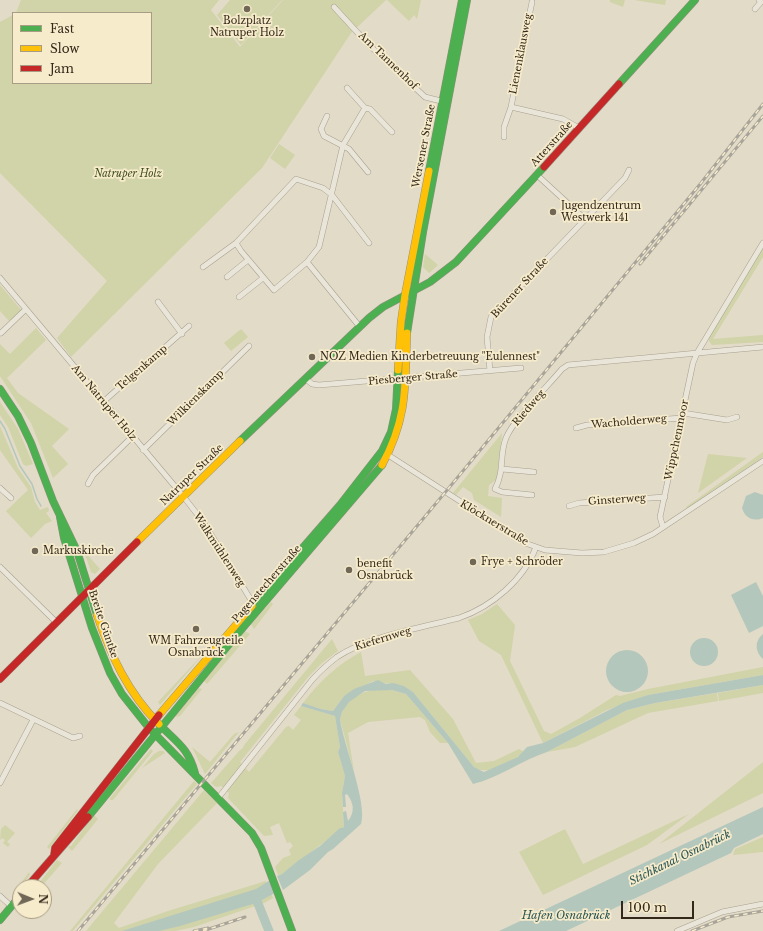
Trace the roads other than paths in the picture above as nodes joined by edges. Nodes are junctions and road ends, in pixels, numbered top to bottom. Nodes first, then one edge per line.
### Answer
1 (462, 0) edge
2 (467, 0) edge
3 (695, 0) edge
4 (759, 0) edge
5 (532, 2) dead end
6 (334, 7) dead end
7 (755, 8) dead end
8 (347, 88) dead end
9 (446, 102) junction
10 (511, 107) junction
11 (365, 108) junction
12 (327, 116) dead end
13 (579, 128) junction
14 (392, 132) dead end
15 (504, 137) dead end
16 (342, 145) junction
17 (629, 170) dead end
18 (368, 172) dead end
19 (538, 175) junction
20 (332, 195) junction
21 (585, 219) junction
22 (236, 243) junction
23 (369, 243) dead end
24 (763, 243) edge
25 (248, 260) junction
26 (307, 262) junction
27 (203, 267) dead end
28 (227, 277) dead end
29 (0, 278) edge
30 (263, 278) junction
31 (414, 290) junction
32 (405, 295) junction
33 (239, 297) dead end
34 (158, 302) dead end
35 (26, 309) junction
36 (188, 326) dead end
37 (360, 327) junction
38 (1, 333) dead end
39 (182, 334) junction
40 (249, 346) dead end
41 (763, 347) edge
42 (697, 353) junction
43 (521, 368) dead end
44 (490, 371) junction
45 (406, 378) junction
46 (306, 379) junction
47 (398, 379) junction
48 (0, 389) edge
49 (103, 402) junction
50 (683, 416) junction
51 (737, 417) dead end
52 (576, 428) dead end
53 (132, 437) junction
54 (143, 450) junction
55 (385, 453) junction
56 (763, 461) edge
57 (502, 469) junction
58 (534, 472) dead end
59 (88, 484) dead end
60 (0, 488) edge
61 (532, 495) dead end
62 (183, 496) junction
63 (665, 497) junction
64 (11, 498) dead end
65 (569, 506) dead end
66 (60, 517) junction
67 (664, 527) junction
68 (536, 547) junction
69 (0, 567) edge
70 (90, 590) junction
71 (82, 597) junction
72 (256, 609) junction
73 (56, 622) junction
74 (0, 678) edge
75 (0, 703) edge
76 (33, 720) junction
77 (155, 720) junction
78 (161, 726) junction
79 (149, 728) junction
80 (155, 734) junction
81 (80, 736) dead end
82 (195, 773) junction
83 (0, 783) edge
84 (219, 797) junction
85 (54, 855) junction
86 (34, 879) edge
87 (0, 896) edge
88 (763, 904) edge
89 (11, 906) joint
90 (0, 920) edge
91 (292, 931) edge
92 (677, 931) edge

1 - 9 main road, Wersener Straße
2 - 9 main road, Wersener Straße
3 - 13 main road, Atterstraße
4 - 7 street
5 - 10 street, Lienenklausweg
6 - 9 street, Am Tannenhof
8 - 11 street
9 - 31 main road, Wersener Straße
9 - 32 main road, Wersener Straße
10 - 13 street
10 - 15 street, Lienenklausweg
11 - 14 street
11 - 16 street
12 - 16 street
13 - 19 main road, Atterstraße
16 - 18 street
16 - 20 street
17 - 21 street, Bürener Straße
19 - 21 street
19 - 31 main road, Atterstraße
20 - 22 street
20 - 23 street
20 - 26 street
21 - 44 street, Bürener Straße
22 - 25 street
22 - 27 street
24 - 42 street, Wippchenmoor
25 - 28 street
25 - 30 street
26 - 30 street
26 - 37 street
29 - 35 street, Am Natruper Holz
30 - 33 street
31 - 32 main road, Atterstraße
31 - 45 main road, Pagenstecherstraße
32 - 37 main road, Natruper Straße
32 - 47 main road, Pagenstecherstraße
34 - 39 street
35 - 38 street
35 - 49 street, Am Natruper Holz
36 - 39 street, Telgenkamp
37 - 46 main road, Natruper Straße
39 - 49 street, Telgenkamp
40 - 54 street, Wilkienskamp
41 - 42 street
42 - 50 street, Wippchenmoor
42 - 57 street, Riedweg
43 - 44 street, Piesberger Straße
44 - 45 street, Piesberger Straße
45 - 47 street, Piesberger Straße
45 - 55 main road, Pagenstecherstraße
46 - 47 street, Piesberger Straße
46 - 62 main road, Natruper Straße
47 - 55 main road, Pagenstecherstraße
48 - 66 main road, Breite Güntke
49 - 53 street, Am Natruper Holz
50 - 51 street, Wacholderweg
50 - 52 street, Wacholderweg
50 - 63 street, Wippchenmoor
53 - 54 street, Am Natruper Holz
53 - 59 street
54 - 62 street, Am Natruper Holz
55 - 68 street, Klöcknerstraße
55 - 72 main road, Pagenstecherstraße
56 - 67 street, Klöcknerstraße
57 - 58 street
57 - 61 street, Riedweg
60 - 64 street
62 - 70 main road, Natruper Straße
62 - 72 street, Walkmühlenweg
63 - 65 street, Ginsterweg
63 - 67 street, Wippchenmoor
66 - 70 main road, Breite Güntke
66 - 71 main road, Breite Güntke
67 - 68 street, Klöcknerstraße
68 - 84 street, Kiefernweg
69 - 73 street
70 - 71 main road, Natruper Straße
70 - 77 main road, Breite Güntke
71 - 73 main road, Natruper Straße
71 - 79 main road, Breite Güntke
72 - 77 main road, Pagenstecherstraße
72 - 78 main road, Pagenstecherstraße
73 - 74 main road, Natruper Straße
75 - 76 street
76 - 81 street
76 - 83 street
77 - 78 main road, Breite Güntke
77 - 79 main road, Pagenstecherstraße
78 - 80 main road, Pagenstecherstraße
78 - 82 main road, Breite Güntke
79 - 80 main road, Breite Güntke
79 - 85 main road, Pagenstecherstraße
80 - 82 main road, Breite Güntke
80 - 85 main road, Pagenstecherstraße
82 - 84 main road, Breite Güntke
84 - 91 main road, Breite Güntke
85 - 86 main road, Pagenstecherstraße
87 - 89 street
88 - 92 street
89 - 90 main road

